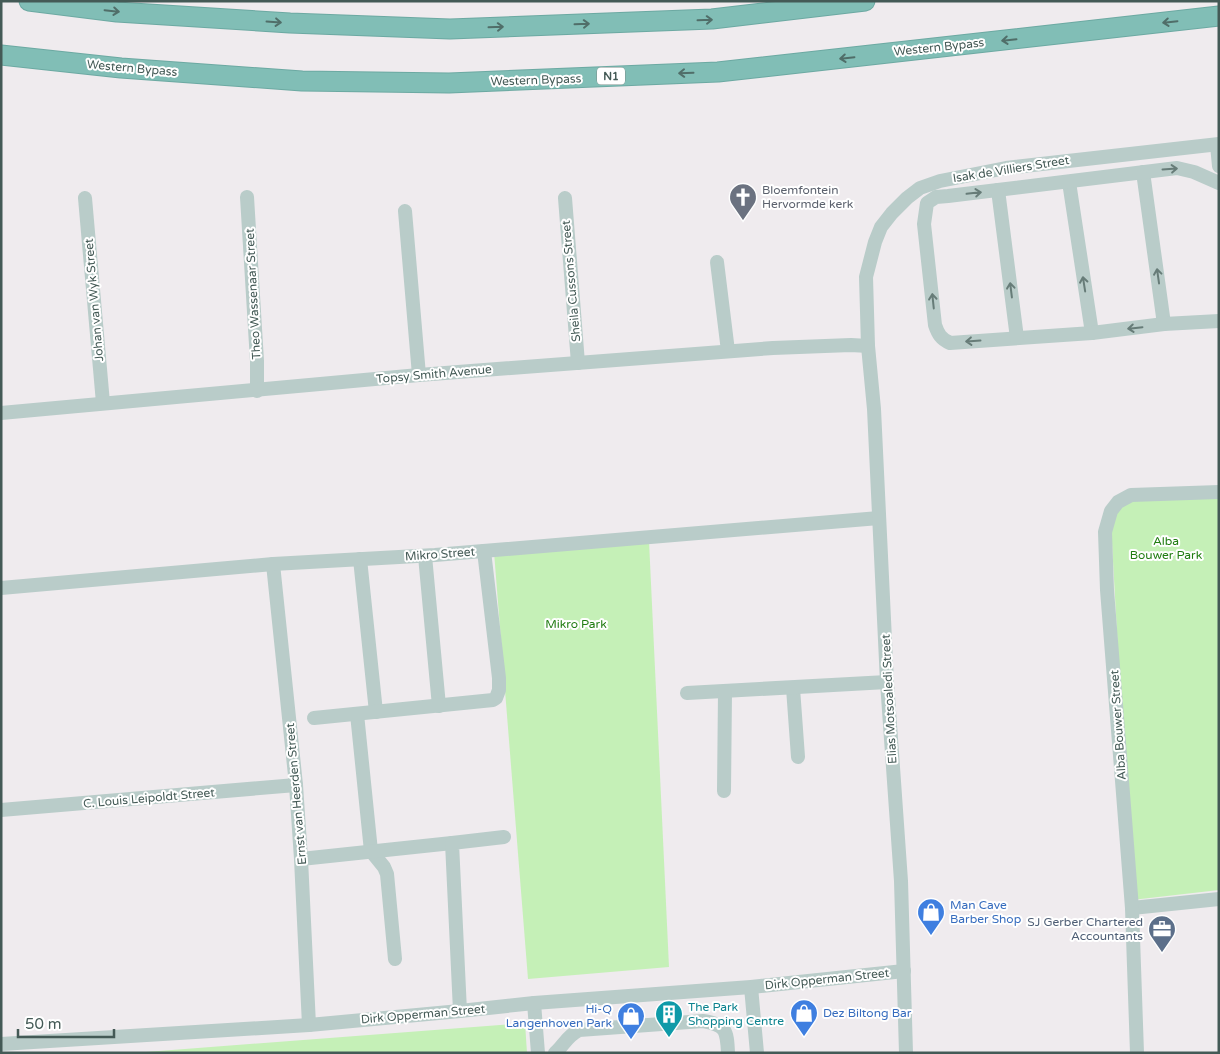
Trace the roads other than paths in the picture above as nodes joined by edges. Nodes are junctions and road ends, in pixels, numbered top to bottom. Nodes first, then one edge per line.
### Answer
1 (29, 1) edge
2 (865, 1) edge
3 (1219, 16) edge
4 (1, 55) edge
5 (1218, 144) edge
6 (1219, 166) edge
7 (1144, 172) junction
8 (1069, 182) junction
9 (1219, 183) edge
10 (998, 190) junction
11 (247, 197) dead end
12 (85, 198) dead end
13 (565, 198) dead end
14 (405, 211) dead end
15 (717, 262) dead end
16 (1219, 321) edge
17 (1164, 324) junction
18 (1092, 333) junction
19 (1017, 338) junction
20 (868, 346) junction
21 (728, 351) junction
22 (578, 364) junction
23 (420, 375) junction
24 (257, 391) junction
25 (103, 403) junction
26 (1, 412) edge
27 (1219, 492) edge
28 (879, 518) junction
29 (484, 551) junction
30 (425, 556) junction
31 (360, 559) junction
32 (273, 564) junction
33 (1, 588) edge
34 (888, 682) junction
35 (793, 688) junction
36 (725, 692) junction
37 (687, 693) dead end
38 (439, 706) junction
39 (376, 712) junction
40 (357, 714) junction
41 (314, 718) dead end
42 (798, 757) dead end
43 (296, 785) junction
44 (724, 791) dead end
45 (1, 810) edge
46 (504, 837) dead end
47 (452, 843) junction
48 (371, 851) junction
49 (301, 859) junction
50 (1219, 899) edge
51 (1132, 908) junction
52 (395, 959) dead end
53 (904, 971) junction
54 (751, 987) junction
55 (534, 1003) junction
56 (460, 1011) junction
57 (309, 1025) junction
58 (1, 1044) edge
59 (538, 1053) edge
60 (554, 1053) edge
61 (728, 1053) edge
62 (757, 1053) edge
63 (906, 1053) edge
64 (1137, 1053) edge

1 -> 2 highway
3 -> 4 highway, Western Bypass / N1
5 - 6 street
5 - 20 street, Isak de Villiers Street
7 - 8 street
7 -> 9 street
17 -> 7 street
8 - 10 street
18 -> 8 street
19 -> 10 street
19 -> 10 street
11 - 24 street, Theo Wassenaar Street
12 - 25 street, Johan van Wyk Street
13 - 22 street, Sheila Cussons Street
14 - 23 street
15 - 21 street
16 - 17 street
17 -> 18 street
18 - 19 street
20 - 21 street, Topsy Smith Avenue
20 - 28 street, Elias Motsoaledi Street
21 - 22 street, Topsy Smith Avenue
22 - 23 street, Topsy Smith Avenue
23 - 24 street, Topsy Smith Avenue
24 - 25 street, Topsy Smith Avenue
25 - 26 street, Topsy Smith Avenue
27 - 51 street, Alba Bouwer Street
28 - 29 street, Mikro Street
28 - 34 street, Elias Motsoaledi Street
29 - 30 street, Mikro Street
29 - 38 street
30 - 31 street, Mikro Street
30 - 38 street
31 - 32 street, Mikro Street
31 - 39 street
32 - 33 street, Mikro Street
32 - 43 street, Ernst van Heerden Street
34 - 35 street
34 - 53 street, Elias Motsoaledi Street
35 - 36 street
35 - 42 street
36 - 37 street
36 - 44 street
38 - 39 street
39 - 40 street
40 - 41 street
40 - 48 street
43 - 45 street, C. Louis Leipoldt Street
43 - 49 street, Ernst van Heerden Street
46 - 47 street
47 - 48 street
47 - 56 street
48 - 49 street
48 - 52 street
49 - 57 street, Ernst van Heerden Street
50 - 51 street
51 - 64 street, Alba Bouwer Street
53 - 54 street, Dirk Opperman Street
53 - 63 street, Elias Motsoaledi Street
54 - 55 street, Dirk Opperman Street
54 - 62 street
55 - 56 street, Dirk Opperman Street
55 - 59 street
56 - 57 street, Dirk Opperman Street
57 - 58 street, Dirk Opperman Street
60 - 61 street

